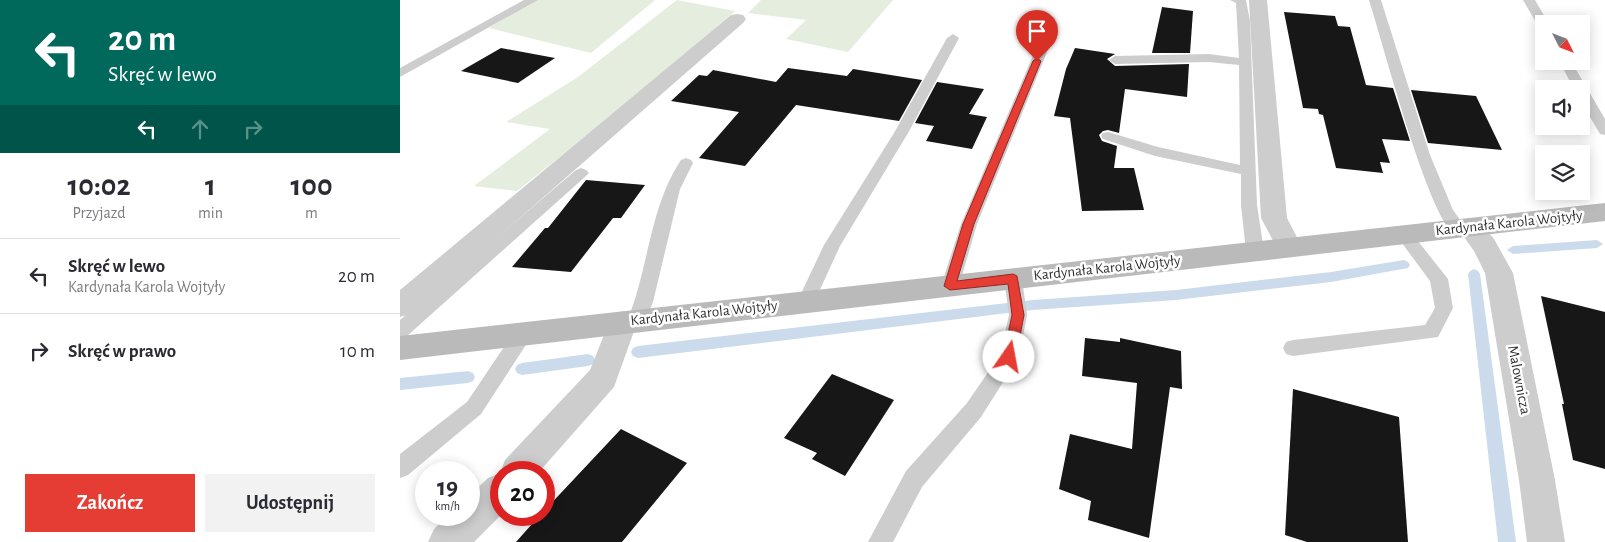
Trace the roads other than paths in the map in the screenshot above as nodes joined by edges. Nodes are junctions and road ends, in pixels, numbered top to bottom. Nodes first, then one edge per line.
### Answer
1 (532, 0) edge
2 (1236, 0) edge
3 (1258, 0) edge
4 (1375, 0) edge
5 (1529, 0) edge
6 (1538, 15) edge
7 (738, 19) dead end
8 (1050, 19) dead end
9 (953, 38) dead end
10 (1115, 60) dead end
11 (1245, 62) junction
12 (400, 73) edge
13 (1590, 105) edge
14 (1605, 131) edge
15 (1108, 136) dead end
16 (686, 163) dead end
17 (1248, 172) junction
18 (581, 174) dead end
19 (1605, 212) edge
20 (1464, 228) junction
21 (1404, 235) junction
22 (1289, 248) junction
23 (1255, 251) junction
24 (950, 286) junction
25 (1015, 297) junction
26 (806, 302) junction
27 (400, 306) edge
28 (629, 322) junction
29 (400, 331) edge
30 (523, 334) junction
31 (400, 348) edge
32 (1293, 348) dead end
33 (527, 461) edge
34 (400, 468) edge
35 (490, 501) edge
36 (447, 542) edge
37 (880, 542) edge
38 (1546, 542) edge

1 - 12 lane
2 - 11 lane
3 - 22 street
4 - 20 lane
5 - 6 lane
7 - 27 street
8 - 24 lane
9 - 26 lane
10 - 11 lane
11 - 17 lane
13 - 14 lane
15 - 17 lane
16 - 28 lane
17 - 23 lane
18 - 29 lane
19 - 20 street, Kardynała Karola Wojtyły
20 - 21 street, Kardynała Karola Wojtyły
20 - 38 street, Malownicza
21 - 22 street, Kardynała Karola Wojtyły
21 - 32 lane
22 - 23 street, Kardynała Karola Wojtyły
23 - 25 street, Kardynała Karola Wojtyły
24 - 25 street, Kardynała Karola Wojtyły
24 - 26 street, Kardynała Karola Wojtyły
25 - 37 lane
26 - 28 street, Kardynała Karola Wojtyły
28 - 30 street, Kardynała Karola Wojtyły
28 - 33 street
30 - 31 street, Kardynała Karola Wojtyły
30 - 34 lane
35 - 36 street

